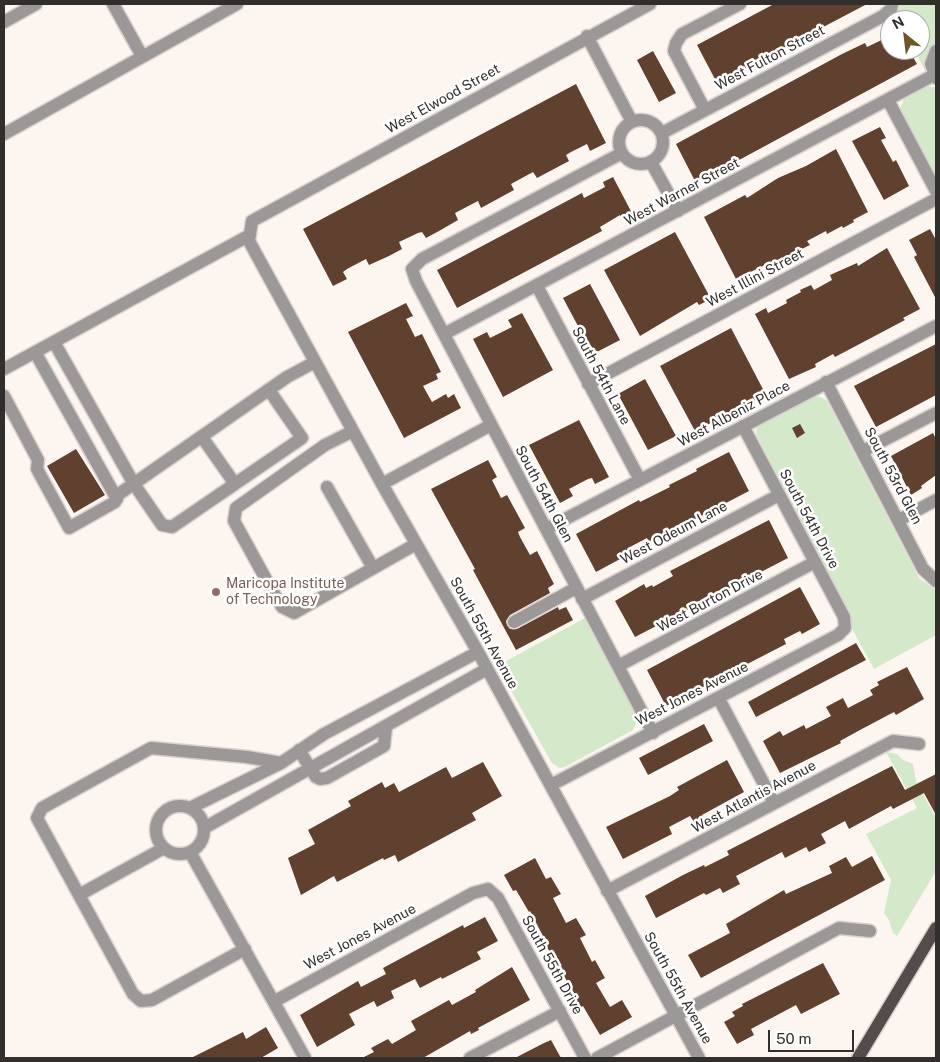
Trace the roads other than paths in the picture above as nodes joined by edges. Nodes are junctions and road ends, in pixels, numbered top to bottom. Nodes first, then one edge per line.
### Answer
1 (36, 4) edge
2 (113, 4) edge
3 (237, 4) edge
4 (650, 4) edge
5 (740, 4) edge
6 (891, 6) edge
7 (4, 22) edge
8 (588, 36) junction
9 (936, 51) edge
10 (142, 56) junction
11 (935, 77) edge
12 (888, 100) junction
13 (705, 110) junction
14 (632, 122) junction
15 (662, 133) junction
16 (4, 134) edge
17 (622, 153) junction
18 (651, 162) junction
19 (936, 192) edge
20 (936, 199) edge
21 (678, 211) junction
22 (252, 221) joint
23 (250, 235) junction
24 (536, 286) junction
25 (936, 326) edge
26 (444, 334) junction
27 (54, 342) junction
28 (35, 352) junction
29 (315, 362) junction
30 (4, 369) edge
31 (826, 382) junction
32 (588, 384) junction
33 (269, 390) junction
34 (4, 396) edge
35 (936, 413) edge
36 (491, 425) junction
37 (743, 426) junction
38 (353, 431) junction
39 (202, 437) junction
40 (863, 452) junction
41 (640, 480) junction
42 (134, 484) junction
43 (235, 484) junction
44 (382, 484) junction
45 (327, 487) dead end
46 (779, 495) junction
47 (117, 499) junction
48 (936, 500) edge
49 (899, 520) junction
50 (546, 530) junction
51 (416, 544) junction
52 (816, 562) junction
53 (373, 568) junction
54 (936, 581) edge
55 (579, 593) junction
56 (514, 622) dead end
57 (845, 628) joint
58 (478, 652) junction
59 (618, 666) junction
60 (487, 669) junction
61 (424, 682) junction
62 (433, 699) junction
63 (719, 699) junction
64 (653, 732) junction
65 (918, 744) dead end
66 (299, 750) junction
67 (281, 763) junction
68 (310, 769) junction
69 (550, 785) junction
70 (774, 803) junction
71 (190, 808) junction
72 (204, 828) junction
73 (164, 848) junction
74 (190, 852) junction
75 (488, 889) joint
76 (607, 891) junction
77 (79, 896) junction
78 (936, 928) edge
79 (870, 930) dead end
80 (245, 949) junction
81 (274, 1001) junction
82 (560, 1011) junction
83 (676, 1016) junction
84 (306, 1058) edge
85 (470, 1058) edge
86 (585, 1058) edge
87 (597, 1058) edge
88 (699, 1058) edge
89 (858, 1058) edge

1 - 7 street
2 - 10 street
3 - 10 street
4 - 8 street, West Elwood Street
5 - 13 street
6 - 13 street, West Fulton Street
8 - 14 street
8 - 22 street, West Elwood Street
9 - 11 street, West Warner Street
10 - 16 street
11 - 12 street, West Warner Street
12 - 19 street
12 - 21 street, West Warner Street
13 - 15 street, West Fulton Street
14 - 15 street
14 - 17 street
15 - 18 street
17 - 18 street
17 - 26 street, South 54th Glen
18 - 21 street
20 - 32 street, West Illini Street
21 - 24 street, West Warner Street
22 - 23 street, South 55th Avenue
23 - 27 street
23 - 29 street, South 55th Avenue
24 - 26 street, West Warner Street
24 - 32 street, South 54th Lane
25 - 31 street, West Albeniz Place
26 - 36 street, South 54th Glen
27 - 28 street
27 - 42 street
28 - 30 street
28 - 47 street
29 - 33 street
29 - 38 street, South 55th Avenue
31 - 37 street, West Albeniz Place
31 - 40 street, South 53rd Glen
32 - 41 street, South 54th Lane
33 - 39 street
33 - 43 street
34 - 47 street
35 - 40 street
36 - 44 street
36 - 50 street, South 54th Glen
37 - 41 street, West Albeniz Place
37 - 46 street, South 54th Drive
38 - 44 street, South 55th Avenue
38 - 53 street
39 - 42 street
39 - 43 street
40 - 49 street, South 53rd Glen
41 - 50 street, West Albeniz Place
42 - 43 street
42 - 47 street
44 - 51 street, South 55th Avenue
45 - 53 street
46 - 52 street, South 54th Drive
46 - 55 street, West Odeum Lane
48 - 49 street
49 - 54 street, South 53rd Glen
50 - 55 street, South 54th Glen
51 - 53 street
51 - 58 street, South 55th Avenue
52 - 57 street, South 54th Drive
52 - 59 street, West Burton Drive
55 - 56 street, West Odeum Lane
55 - 59 street, South 54th Glen
57 - 63 street, West Jones Avenue
58 - 60 street, South 55th Avenue
58 - 61 street
59 - 64 street, South 54th Glen
60 - 62 street
60 - 69 street, South 55th Avenue
61 - 62 street
61 - 66 street
62 - 68 street
63 - 64 street, West Jones Avenue
63 - 70 street
64 - 69 street, West Jones Avenue
65 - 70 street, West Atlantis Avenue
66 - 67 street
66 - 68 street
67 - 71 street
67 - 77 street
68 - 72 street
69 - 76 street, South 55th Avenue
70 - 76 street, West Atlantis Avenue
71 - 72 street
71 - 73 street
72 - 74 street
73 - 74 street
73 - 77 street
74 - 80 street
75 - 81 street, West Jones Avenue
75 - 82 street, South 55th Drive
76 - 83 street, South 55th Avenue
77 - 80 street
78 - 89 main road
79 - 83 street
80 - 81 street
81 - 84 street
82 - 85 street
82 - 86 street, South 55th Drive
83 - 87 street
83 - 88 street, South 55th Avenue

